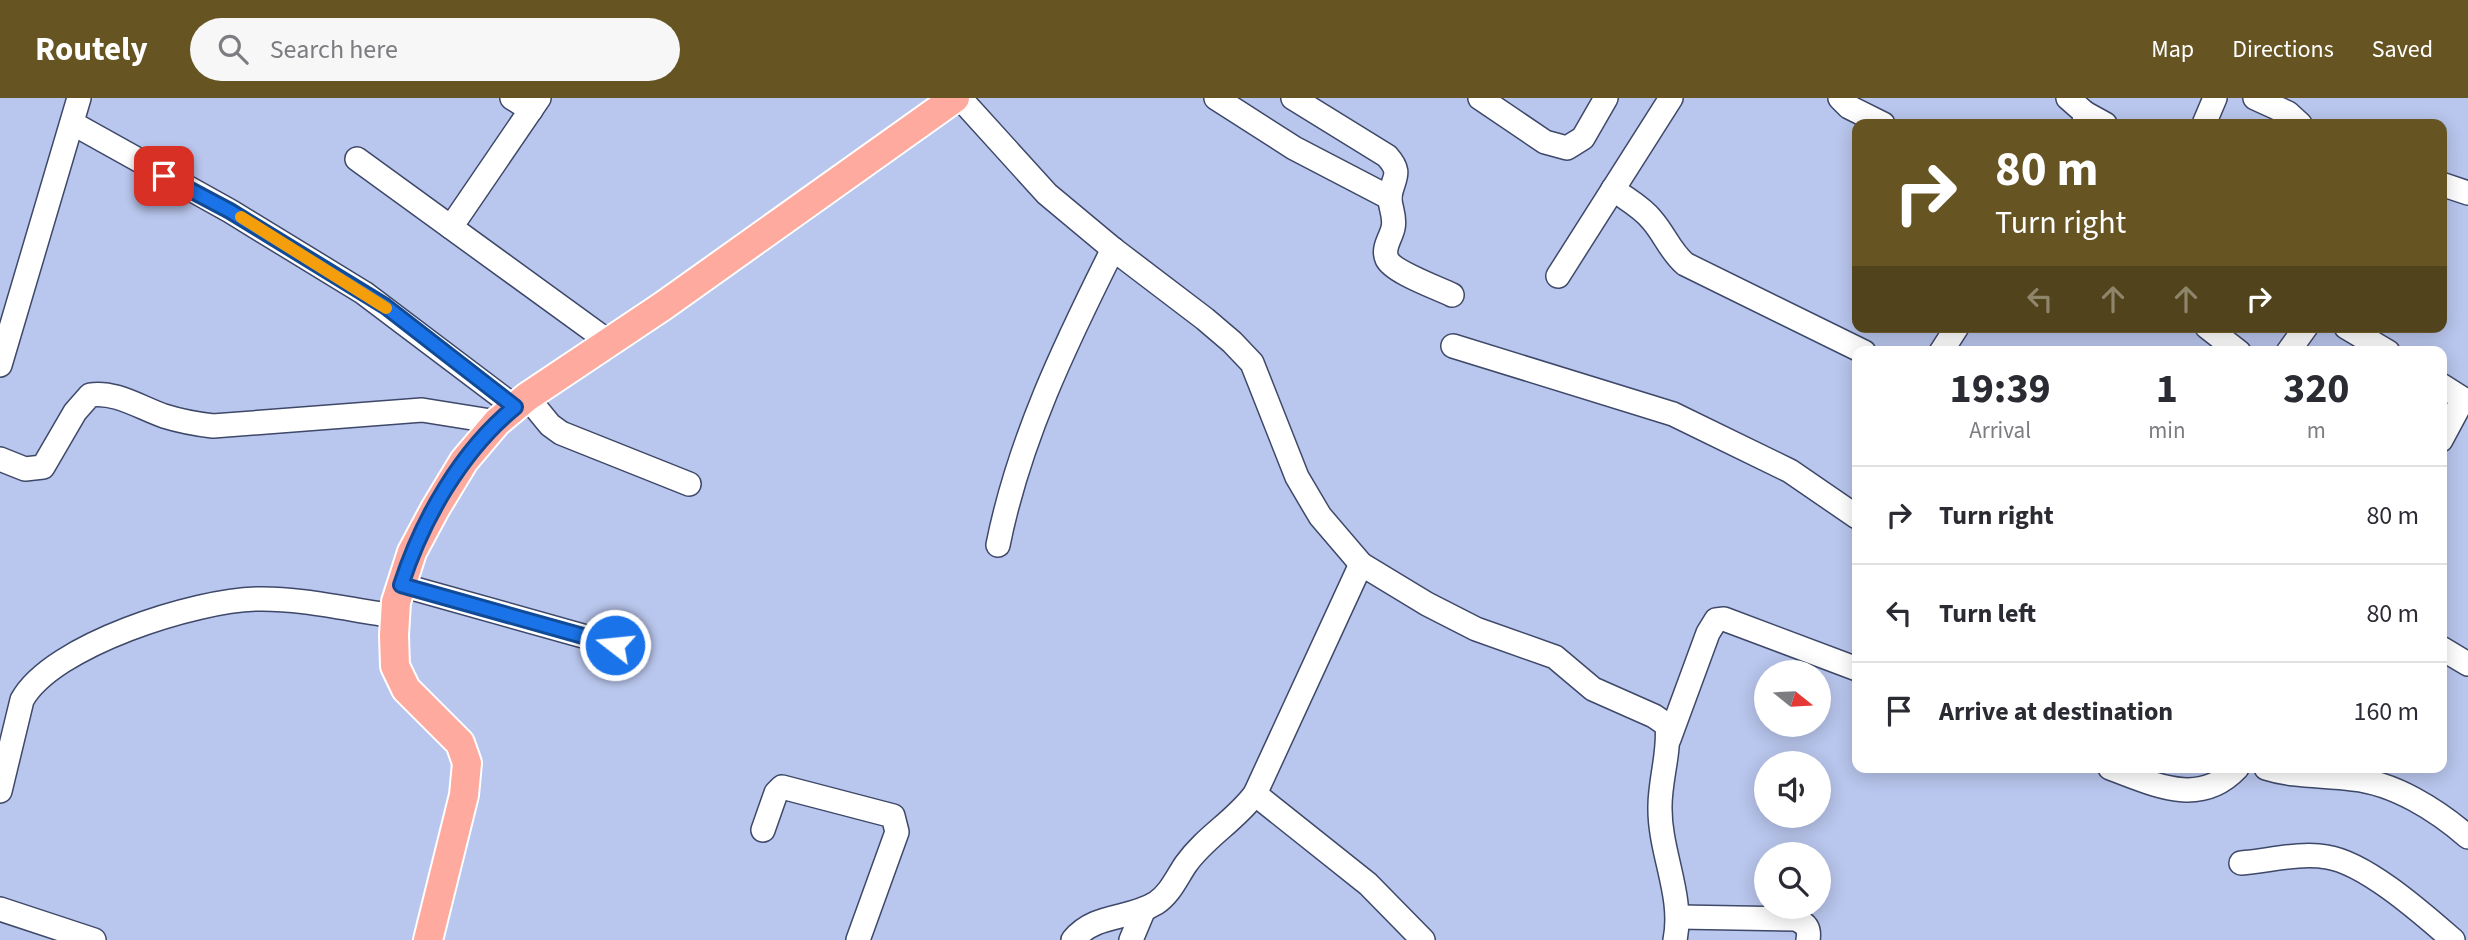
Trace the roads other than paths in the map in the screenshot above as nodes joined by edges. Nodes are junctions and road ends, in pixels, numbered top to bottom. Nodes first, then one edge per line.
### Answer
1 (79, 98) edge
2 (958, 98) edge
3 (1216, 98) edge
4 (1293, 98) edge
5 (1480, 98) edge
6 (1606, 98) edge
7 (1671, 98) edge
8 (1840, 98) edge
9 (2215, 98) edge
10 (2255, 98) edge
11 (527, 102) edge
12 (1873, 119) edge
13 (2206, 119) edge
14 (2295, 119) edge
15 (72, 123) junction
16 (357, 159) dead end
17 (2447, 186) edge
18 (1613, 190) junction
19 (2468, 193) edge
20 (1390, 198) junction
21 (451, 227) junction
22 (1113, 249) junction
23 (1558, 276) dead end
24 (1452, 295) dead end
25 (2215, 333) edge
26 (2356, 333) edge
27 (609, 342) junction
28 (1453, 346) dead end
29 (1852, 346) edge
30 (2231, 346) edge
31 (2378, 346) edge
32 (0, 365) edge
33 (2447, 389) edge
34 (2465, 401) edge
35 (513, 409) junction
36 (2447, 430) edge
37 (0, 459) edge
38 (689, 484) dead end
39 (1852, 504) edge
40 (999, 545) dead end
41 (1361, 564) junction
42 (401, 585) junction
43 (395, 616) junction
44 (615, 645) dead end
45 (2447, 652) edge
46 (2468, 664) edge
47 (1852, 667) edge
48 (1669, 739) junction
49 (2124, 773) edge
50 (2232, 773) edge
51 (2282, 773) edge
52 (0, 791) edge
53 (1255, 794) junction
54 (763, 830) dead end
55 (2468, 838) edge
56 (2241, 863) dead end
57 (0, 909) edge
58 (1144, 909) junction
59 (1679, 917) junction
60 (94, 940) edge
61 (428, 940) edge
62 (858, 940) edge
63 (1073, 940) edge
64 (1131, 940) edge
65 (1423, 940) edge
66 (1675, 940) edge
67 (1808, 940) edge
68 (2453, 940) edge

1 - 15 street
2 - 22 street
2 - 27 main road
3 - 20 street
4 - 20 street
5 - 6 street
7 - 18 street
8 - 12 street
9 - 13 street
10 - 14 street
11 - 21 street
15 - 32 street
15 - 35 street
16 - 21 street
17 - 19 street
18 - 23 street
18 - 29 street
20 - 24 street
21 - 27 street
22 - 40 street
22 - 41 street
25 - 30 street
26 - 31 street
27 - 35 main road
28 - 39 street
33 - 34 street
34 - 36 street
35 - 37 street
35 - 38 street
35 - 42 main road
41 - 48 street
41 - 53 street
42 - 43 main road
42 - 44 street
43 - 52 street
43 - 61 main road
45 - 46 street
47 - 48 street
48 - 59 street
49 - 50 street
51 - 55 street
53 - 58 street
53 - 65 street
54 - 62 street
56 - 68 street
57 - 60 street
58 - 63 street
58 - 64 street
59 - 66 street
59 - 67 street

